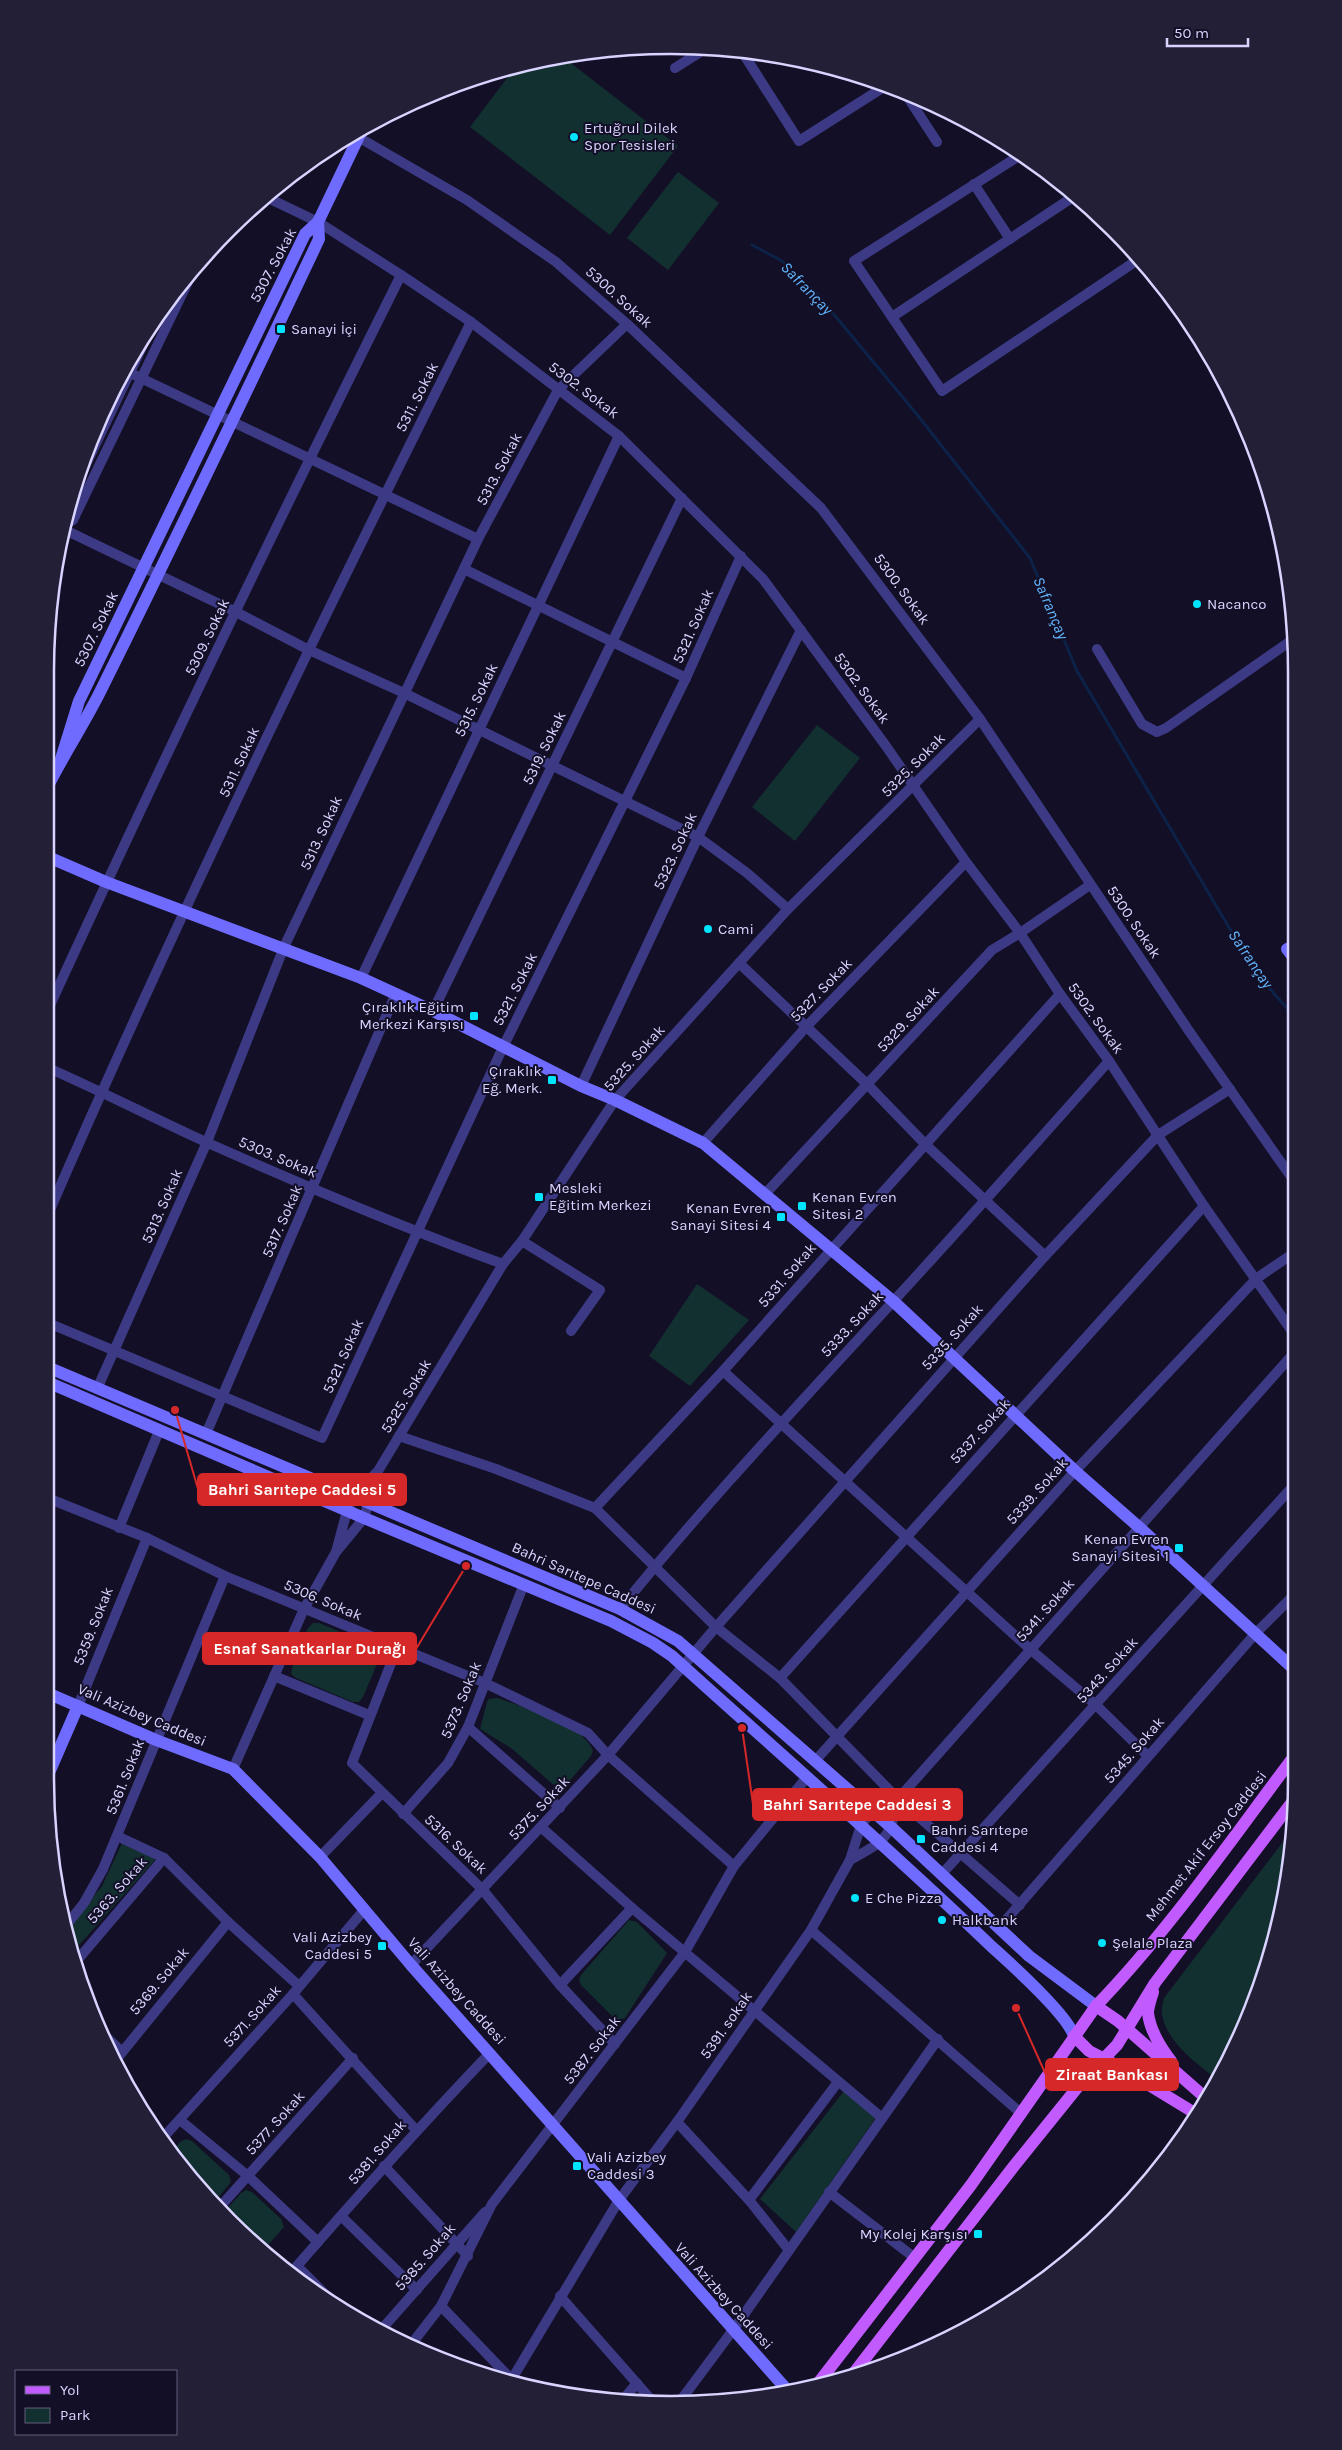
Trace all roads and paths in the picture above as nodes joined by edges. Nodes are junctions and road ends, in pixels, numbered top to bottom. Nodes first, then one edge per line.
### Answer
1 (696, 55) edge
2 (746, 58) edge
3 (675, 68) dead end
4 (878, 90) edge
5 (911, 103) edge
6 (363, 136) edge
7 (358, 139) edge
8 (936, 142) dead end
9 (1015, 159) edge
10 (974, 184) junction
11 (272, 200) edge
12 (1069, 200) edge
13 (318, 222) junction
14 (1010, 239) junction
15 (1134, 263) edge
16 (402, 275) junction
17 (183, 293) edge
18 (892, 317) junction
19 (471, 322) junction
20 (627, 324) junction
21 (130, 373) edge
22 (142, 378) junction
23 (558, 390) junction
24 (216, 415) junction
25 (232, 422) junction
26 (619, 436) junction
27 (310, 458) junction
28 (385, 494) junction
29 (682, 498) junction
30 (74, 516) edge
31 (70, 532) edge
32 (478, 539) junction
33 (741, 556) junction
34 (143, 569) junction
35 (464, 569) junction
36 (157, 576) junction
37 (540, 606) junction
38 (236, 612) junction
39 (801, 630) junction
40 (613, 642) junction
41 (1287, 643) edge
42 (1097, 649) dead end
43 (308, 650) junction
44 (686, 678) junction
45 (404, 693) junction
46 (980, 719) junction
47 (477, 730) junction
48 (61, 759) junction
49 (552, 766) junction
50 (54, 773) edge
51 (912, 787) junction
52 (625, 802) junction
53 (698, 837) junction
54 (54, 859) edge
55 (966, 862) junction
56 (106, 882) junction
57 (1090, 885) junction
58 (788, 909) junction
59 (186, 911) junction
60 (1020, 933) junction
61 (284, 947) junction
62 (739, 964) junction
63 (361, 978) junction
64 (396, 993) junction
65 (1060, 994) junction
66 (54, 996) edge
67 (433, 1011) junction
68 (806, 1027) junction
69 (503, 1047) junction
70 (1109, 1061) junction
71 (54, 1070) edge
72 (868, 1085) junction
73 (581, 1086) junction
74 (1230, 1089) junction
75 (101, 1091) junction
76 (616, 1100) junction
77 (1158, 1135) junction
78 (207, 1142) junction
79 (703, 1143) junction
80 (926, 1145) junction
81 (1288, 1173) edge
82 (312, 1188) junction
83 (766, 1193) junction
84 (54, 1200) edge
85 (985, 1201) junction
86 (1204, 1206) junction
87 (416, 1232) junction
88 (522, 1241) junction
89 (830, 1249) junction
90 (1045, 1256) junction
91 (1288, 1257) edge
92 (503, 1264) junction
93 (1256, 1278) junction
94 (893, 1301) junction
95 (54, 1325) edge
96 (1288, 1325) edge
97 (571, 1331) dead end
98 (115, 1351) junction
99 (952, 1359) junction
100 (1288, 1360) edge
101 (54, 1370) edge
102 (723, 1370) junction
103 (54, 1386) edge
104 (98, 1389) junction
105 (222, 1396) junction
106 (1014, 1416) junction
107 (782, 1423) junction
108 (158, 1431) junction
109 (206, 1434) junction
110 (399, 1436) junction
111 (378, 1471) junction
112 (1075, 1472) junction
113 (844, 1482) junction
114 (1288, 1492) edge
115 (353, 1497) junction
116 (54, 1501) edge
117 (370, 1503) junction
118 (595, 1508) junction
119 (346, 1511) junction
120 (364, 1518) junction
121 (119, 1528) junction
122 (1140, 1528) junction
123 (905, 1537) junction
124 (147, 1538) junction
125 (336, 1552) junction
126 (654, 1567) junction
127 (225, 1576) junction
128 (524, 1584) junction
129 (1203, 1585) junction
130 (967, 1592) junction
131 (1288, 1601) edge
132 (304, 1609) junction
133 (620, 1609) junction
134 (716, 1626) junction
135 (1255, 1634) junction
136 (397, 1648) junction
137 (1030, 1649) junction
138 (694, 1654) junction
139 (1288, 1664) edge
140 (683, 1666) junction
141 (274, 1676) junction
142 (780, 1678) junction
143 (485, 1683) junction
144 (54, 1696) edge
145 (1096, 1705) junction
146 (78, 1706) junction
147 (370, 1715) junction
148 (468, 1727) junction
149 (836, 1739) junction
150 (156, 1740) junction
151 (608, 1755) junction
152 (1148, 1756) junction
153 (54, 1761) edge
154 (814, 1761) junction
155 (1288, 1765) edge
156 (233, 1769) junction
157 (806, 1777) junction
158 (382, 1793) junction
159 (898, 1799) junction
160 (560, 1808) junction
161 (1287, 1808) edge
162 (872, 1811) junction
163 (403, 1814) junction
164 (861, 1825) junction
165 (542, 1828) junction
166 (892, 1828) junction
167 (117, 1836) junction
168 (880, 1843) junction
169 (960, 1854) junction
170 (320, 1857) junction
171 (164, 1858) junction
172 (850, 1860) junction
173 (734, 1866) junction
174 (941, 1875) junction
175 (482, 1888) junction
176 (1020, 1905) junction
177 (632, 1908) junction
178 (364, 1910) junction
179 (71, 1920) edge
180 (228, 1922) junction
181 (999, 1928) junction
182 (811, 1930) junction
183 (685, 1952) junction
184 (80, 1956) edge
185 (411, 1964) junction
186 (1155, 1982) junction
187 (560, 1985) junction
188 (296, 1990) junction
189 (1096, 2006) junction
190 (754, 2011) junction
191 (1126, 2029) junction
192 (1074, 2036) junction
193 (938, 2039) junction
194 (113, 2043) edge
195 (615, 2044) junction
196 (121, 2050) junction
197 (490, 2053) junction
198 (118, 2055) edge
199 (353, 2058) junction
200 (1106, 2059) junction
201 (1085, 2078) junction
202 (838, 2082) junction
203 (1153, 2087) junction
204 (1191, 2087) junction
205 (1201, 2095) edge
206 (1191, 2111) edge
207 (1022, 2114) junction
208 (881, 2117) junction
209 (180, 2120) junction
210 (677, 2122) junction
211 (552, 2124) junction
212 (416, 2130) junction
213 (167, 2134) edge
214 (384, 2166) junction
215 (248, 2176) junction
216 (829, 2192) junction
217 (619, 2200) junction
218 (749, 2200) junction
219 (224, 2204) edge
220 (492, 2204) junction
221 (342, 2217) junction
222 (318, 2242) junction
223 (457, 2244) junction
224 (788, 2249) junction
225 (468, 2256) junction
226 (915, 2258) junction
227 (297, 2266) junction
228 (295, 2269) edge
229 (312, 2280) edge
230 (417, 2290) junction
231 (560, 2296) junction
232 (441, 2306) junction
233 (385, 2326) edge
234 (733, 2330) junction
235 (415, 2340) edge
236 (859, 2366) edge
237 (501, 2372) edge
238 (514, 2376) edge
239 (823, 2377) edge
240 (637, 2383) junction
241 (783, 2385) edge
242 (627, 2395) edge
243 (648, 2395) edge
244 (684, 2396) edge

1 - 3 street
2 - 4 street
5 - 8 street
6 - 20 street, 5300. Sokak
7 - 13 street
9 - 10 street
10 - 14 street
10 - 18 street
11 - 13 street, 5302. Sokak
12 - 14 street
13 - 16 street, 5302. Sokak
13 - 24 street, 5307. Sokak
13 - 25 street, 5307. Sokak
14 - 18 street
15 - 18 street
16 - 19 street, 5302. Sokak
16 - 27 street, 5309. Sokak
17 - 22 street
19 - 23 street, 5302. Sokak
19 - 28 street, 5311. Sokak
20 - 23 street, 5313. Sokak
20 - 46 street, 5300. Sokak
21 - 22 street
22 - 24 street
22 - 30 street
23 - 26 street, 5302. Sokak
23 - 32 street, 5313. Sokak
24 - 25 street
24 - 34 street, 5307. Sokak
25 - 27 street
25 - 36 street, 5307. Sokak
26 - 29 street, 5302. Sokak
26 - 37 street, 5315. Sokak
27 - 28 street
27 - 38 street, 5309. Sokak
28 - 32 street
28 - 43 street, 5311. Sokak
29 - 33 street, 5302. Sokak
29 - 40 street, 5319. Sokak
31 - 34 street
32 - 35 street, 5313. Sokak
33 - 39 street, 5302. Sokak
33 - 44 street, 5321. Sokak
34 - 36 street
34 - 48 street, 5307. Sokak
35 - 37 street
35 - 45 street, 5313. Sokak
36 - 38 street
36 - 48 street, 5307. Sokak
37 - 40 street
37 - 47 street, 5315. Sokak
38 - 43 street
38 - 56 street, 5309. Sokak
39 - 51 street, 5302. Sokak
39 - 53 street, 5323. Sokak
40 - 44 street
40 - 49 street, 5319. Sokak
41 - 42 street
43 - 45 street
43 - 59 street, 5311. Sokak
44 - 52 street, 5321. Sokak
45 - 47 street
45 - 61 street, 5313. Sokak
46 - 51 street, 5325. Sokak
46 - 57 street, 5300. Sokak
47 - 49 street
47 - 63 street, 5315. Sokak
48 - 50 street, 5307. Sokak
49 - 52 street
49 - 67 street, 5319. Sokak
51 - 55 street, 5302. Sokak
51 - 58 street, 5325. Sokak
52 - 53 street
52 - 69 street, 5321. Sokak
53 - 58 street
53 - 73 street, 5323. Sokak
54 - 56 street
55 - 60 street, 5302. Sokak
55 - 68 street, 5327. Sokak
56 - 59 street
56 - 66 street, 5309. Sokak
57 - 60 street, 5329. Sokak
57 - 74 street, 5300. Sokak
58 - 62 street, 5325. Sokak
59 - 61 street
59 - 75 street, 5311. Sokak
60 - 65 street, 5302. Sokak
60 - 72 street, 5329. Sokak
61 - 63 street
61 - 78 street, 5313. Sokak
62 - 68 street
62 - 76 street, 5325. Sokak
63 - 64 street
64 - 67 street
64 - 82 street, 5317. Sokak
65 - 70 street, 5302. Sokak
65 - 80 street, 5331. Sokak
67 - 69 street
68 - 72 street
68 - 79 street, 5327. Sokak
69 - 73 street
69 - 87 street, 5321. Sokak
70 - 77 street, 5302. Sokak
70 - 85 street, 5333. Sokak
71 - 75 street, 5303. Sokak
72 - 80 street
72 - 83 street, 5329. Sokak
73 - 76 street
74 - 77 street, 5335. Sokak
74 - 81 street, 5300. Sokak
75 - 78 street, 5303. Sokak
75 - 84 street, 5311. Sokak
76 - 79 street
76 - 88 street, 5325. Sokak
77 - 86 street, 5302. Sokak
77 - 90 street, 5335. Sokak
78 - 82 street, 5303. Sokak
78 - 98 street, 5313. Sokak
79 - 83 street
80 - 85 street
80 - 89 street, 5331. Sokak
82 - 87 street, 5303. Sokak
82 - 105 street, 5317. Sokak
83 - 89 street
85 - 90 street
85 - 94 street, 5333. Sokak
86 - 93 street, 5302. Sokak
86 - 106 street, 5337. Sokak
87 - 92 street, 5303. Sokak
87 - 105 street, 5321. Sokak
88 - 92 street, 5325. Sokak
88 - 97 street
89 - 94 street
89 - 102 street, 5331. Sokak
90 - 99 street, 5335. Sokak
91 - 93 street, 5339. Sokak
92 - 110 street, 5325. Sokak
93 - 96 street, 5302. Sokak
93 - 112 street, 5339. Sokak
94 - 99 street
94 - 107 street, 5333. Sokak
95 - 98 street
98 - 104 street, 5313. Sokak
98 - 105 street
99 - 106 street
99 - 113 street, 5335. Sokak
100 - 122 street, 5341. Sokak
101 - 104 street, Bahri Sarıtepe Caddesi
102 - 107 street
102 - 118 street, 5331. Sokak
103 - 108 street, Bahri Sarıtepe Caddesi
104 - 109 street, Bahri Sarıtepe Caddesi
105 - 109 street, 5317. Sokak
106 - 112 street
106 - 123 street, 5337. Sokak
107 - 113 street
107 - 126 street, 5333. Sokak
108 - 119 street, Bahri Sarıtepe Caddesi
108 - 121 street
109 - 115 street, Bahri Sarıtepe Caddesi
110 - 111 street, 5325. Sokak
110 - 118 street
111 - 115 street
111 - 117 street
112 - 122 street
112 - 130 street, 5339. Sokak
113 - 123 street
113 - 134 street, 5335. Sokak
114 - 129 street, 5343. Sokak
115 - 117 street, Bahri Sarıtepe Caddesi
115 - 119 street
116 - 121 street, 5306. Sokak
117 - 120 street
117 - 133 street, Bahri Sarıtepe Caddesi
118 - 126 street
119 - 120 street, Bahri Sarıtepe Caddesi
119 - 125 street
120 - 125 street
120 - 128 street, Bahri Sarıtepe Caddesi
121 - 124 street, 5306. Sokak
122 - 129 street
122 - 137 street, 5341. Sokak
123 - 130 street
123 - 142 street, 5337. Sokak
124 - 127 street, 5306. Sokak
124 - 146 street, 5359. Sokak
125 - 132 street
126 - 133 street, 5333. Sokak
126 - 134 street
127 - 132 street, 5306. Sokak
127 - 150 street, 5361. Sokak
128 - 140 street, Bahri Sarıtepe Caddesi
128 - 143 street, 5373. Sokak
129 - 135 street
129 - 145 street, 5343. Sokak
130 - 137 street
130 - 149 street, 5339. Sokak
131 - 135 street, 5345. Sokak
132 - 136 street, 5306. Sokak
132 - 141 street
133 - 138 street, Bahri Sarıtepe Caddesi
134 - 138 street, 5335. Sokak
134 - 142 street
135 - 139 street
135 - 152 street, 5345. Sokak
136 - 143 street, 5306. Sokak
136 - 147 street, 5316. Sokak
137 - 145 street
137 - 159 street, 5341. Sokak
138 - 140 street, 5375. Sokak
138 - 154 street, Bahri Sarıtepe Caddesi
140 - 151 street, 5375. Sokak
140 - 157 street, Bahri Sarıtepe Caddesi
141 - 147 street
141 - 156 street
142 - 149 street
143 - 148 street, 5373. Sokak
143 - 151 street, 5306. Sokak
144 - 146 street, Vali Azizbey Caddesi
145 - 152 street
145 - 169 street, 5343. Sokak
146 - 150 street, Vali Azizbey Caddesi
146 - 153 street, 5359. Sokak
147 - 158 street, 5316. Sokak
148 - 160 street
148 - 163 street, 5373. Sokak
149 - 154 street, 5339. Sokak
149 - 159 street
150 - 156 street, Vali Azizbey Caddesi
150 - 167 street, 5361. Sokak
151 - 160 street, 5375. Sokak
151 - 173 street, 5306. Sokak
152 - 176 street, 5345. Sokak
154 - 162 street, Bahri Sarıtepe Caddesi
155 - 189 main road, Mehmet Akif Ersoy Caddesi
156 - 170 street, Vali Azizbey Caddesi
157 - 164 street, Bahri Sarıtepe Caddesi
157 - 173 street, 5387. Sokak
158 - 163 street, 5316. Sokak
158 - 170 street
159 - 162 street
159 - 166 street
159 - 169 street
160 - 165 street, 5375. Sokak
161 - 186 main road
162 - 164 street
162 - 166 street, Bahri Sarıtepe Caddesi
163 - 175 street, 5316. Sokak
164 - 168 street, Bahri Sarıtepe Caddesi
164 - 172 street, 5391. sokak
165 - 175 street, 5375. Sokak
165 - 177 street
166 - 168 street
166 - 174 street, Bahri Sarıtepe Caddesi
167 - 171 street
167 - 179 street, 5361. Sokak
168 - 172 street
168 - 192 street, Bahri Sarıtepe Caddesi
169 - 174 street, 5343. Sokak
169 - 176 street
170 - 178 street, Vali Azizbey Caddesi
171 - 180 street
171 - 184 street, 5363. Sokak
172 - 182 street, 5391. sokak
173 - 183 street, 5387. Sokak
174 - 181 street, Bahri Sarıtepe Caddesi
175 - 185 street, 5375. Sokak
175 - 187 street, 5316. Sokak
176 - 181 street, 5345. Sokak
177 - 183 street
177 - 187 street
178 - 185 street, Vali Azizbey Caddesi
178 - 188 street, 5371. Sokak
180 - 188 street
180 - 196 street, 5369. Sokak
181 - 189 street, Bahri Sarıtepe Caddesi
182 - 190 street, 5391. sokak
182 - 193 street
183 - 190 street
183 - 195 street, 5387. Sokak
185 - 197 street, Vali Azizbey Caddesi
186 - 191 main road
186 - 204 main road
187 - 195 street, 5316. Sokak
188 - 199 street
188 - 209 street, 5371. Sokak
189 - 191 main road
189 - 192 main road, Mehmet Akif Ersoy Caddesi
190 - 202 street
190 - 210 street, 5391. sokak
191 - 200 main road
191 - 204 main road
192 - 200 main road
192 - 207 main road, Mehmet Akif Ersoy Caddesi
193 - 207 street
193 - 208 street
194 - 196 street
195 - 211 street, 5387. Sokak
196 - 198 street, 5369. Sokak
197 - 211 street, Vali Azizbey Caddesi
197 - 212 street, 5381. Sokak
199 - 212 street
199 - 215 street, 5377. Sokak
200 - 201 main road
200 - 203 main road
201 - 203 main road
201 - 236 main road
202 - 208 street
202 - 218 street
203 - 206 main road
204 - 205 main road
207 - 226 main road, Mehmet Akif Ersoy Caddesi
208 - 216 street
209 - 213 street, 5371. Sokak
209 - 215 street
210 - 217 street, 5391. sokak
210 - 218 street
211 - 217 street, Vali Azizbey Caddesi
211 - 220 street, 5387. Sokak
212 - 214 street, 5381. Sokak
214 - 221 street, 5381. Sokak
214 - 223 street
215 - 219 street, 5377. Sokak
215 - 222 street
216 - 224 street
216 - 226 street
217 - 231 street, 5391. sokak
217 - 234 street, Vali Azizbey Caddesi
218 - 224 street
220 - 223 street, 5385. Sokak
220 - 225 street, 5387. Sokak
221 - 222 street, 5381. Sokak
221 - 230 street
222 - 227 street, 5381. Sokak
223 - 225 street
223 - 230 street, 5385. Sokak
224 - 234 street
225 - 232 street, 5387. Sokak
226 - 239 main road, Mehmet Akif Ersoy Caddesi
227 - 228 street, 5381. Sokak
227 - 229 street
230 - 233 street, 5385. Sokak
231 - 238 street, 5391. sokak
231 - 240 street
232 - 235 street, 5387. Sokak
232 - 237 street
234 - 241 street, Vali Azizbey Caddesi
234 - 244 street
240 - 242 street
240 - 243 street

